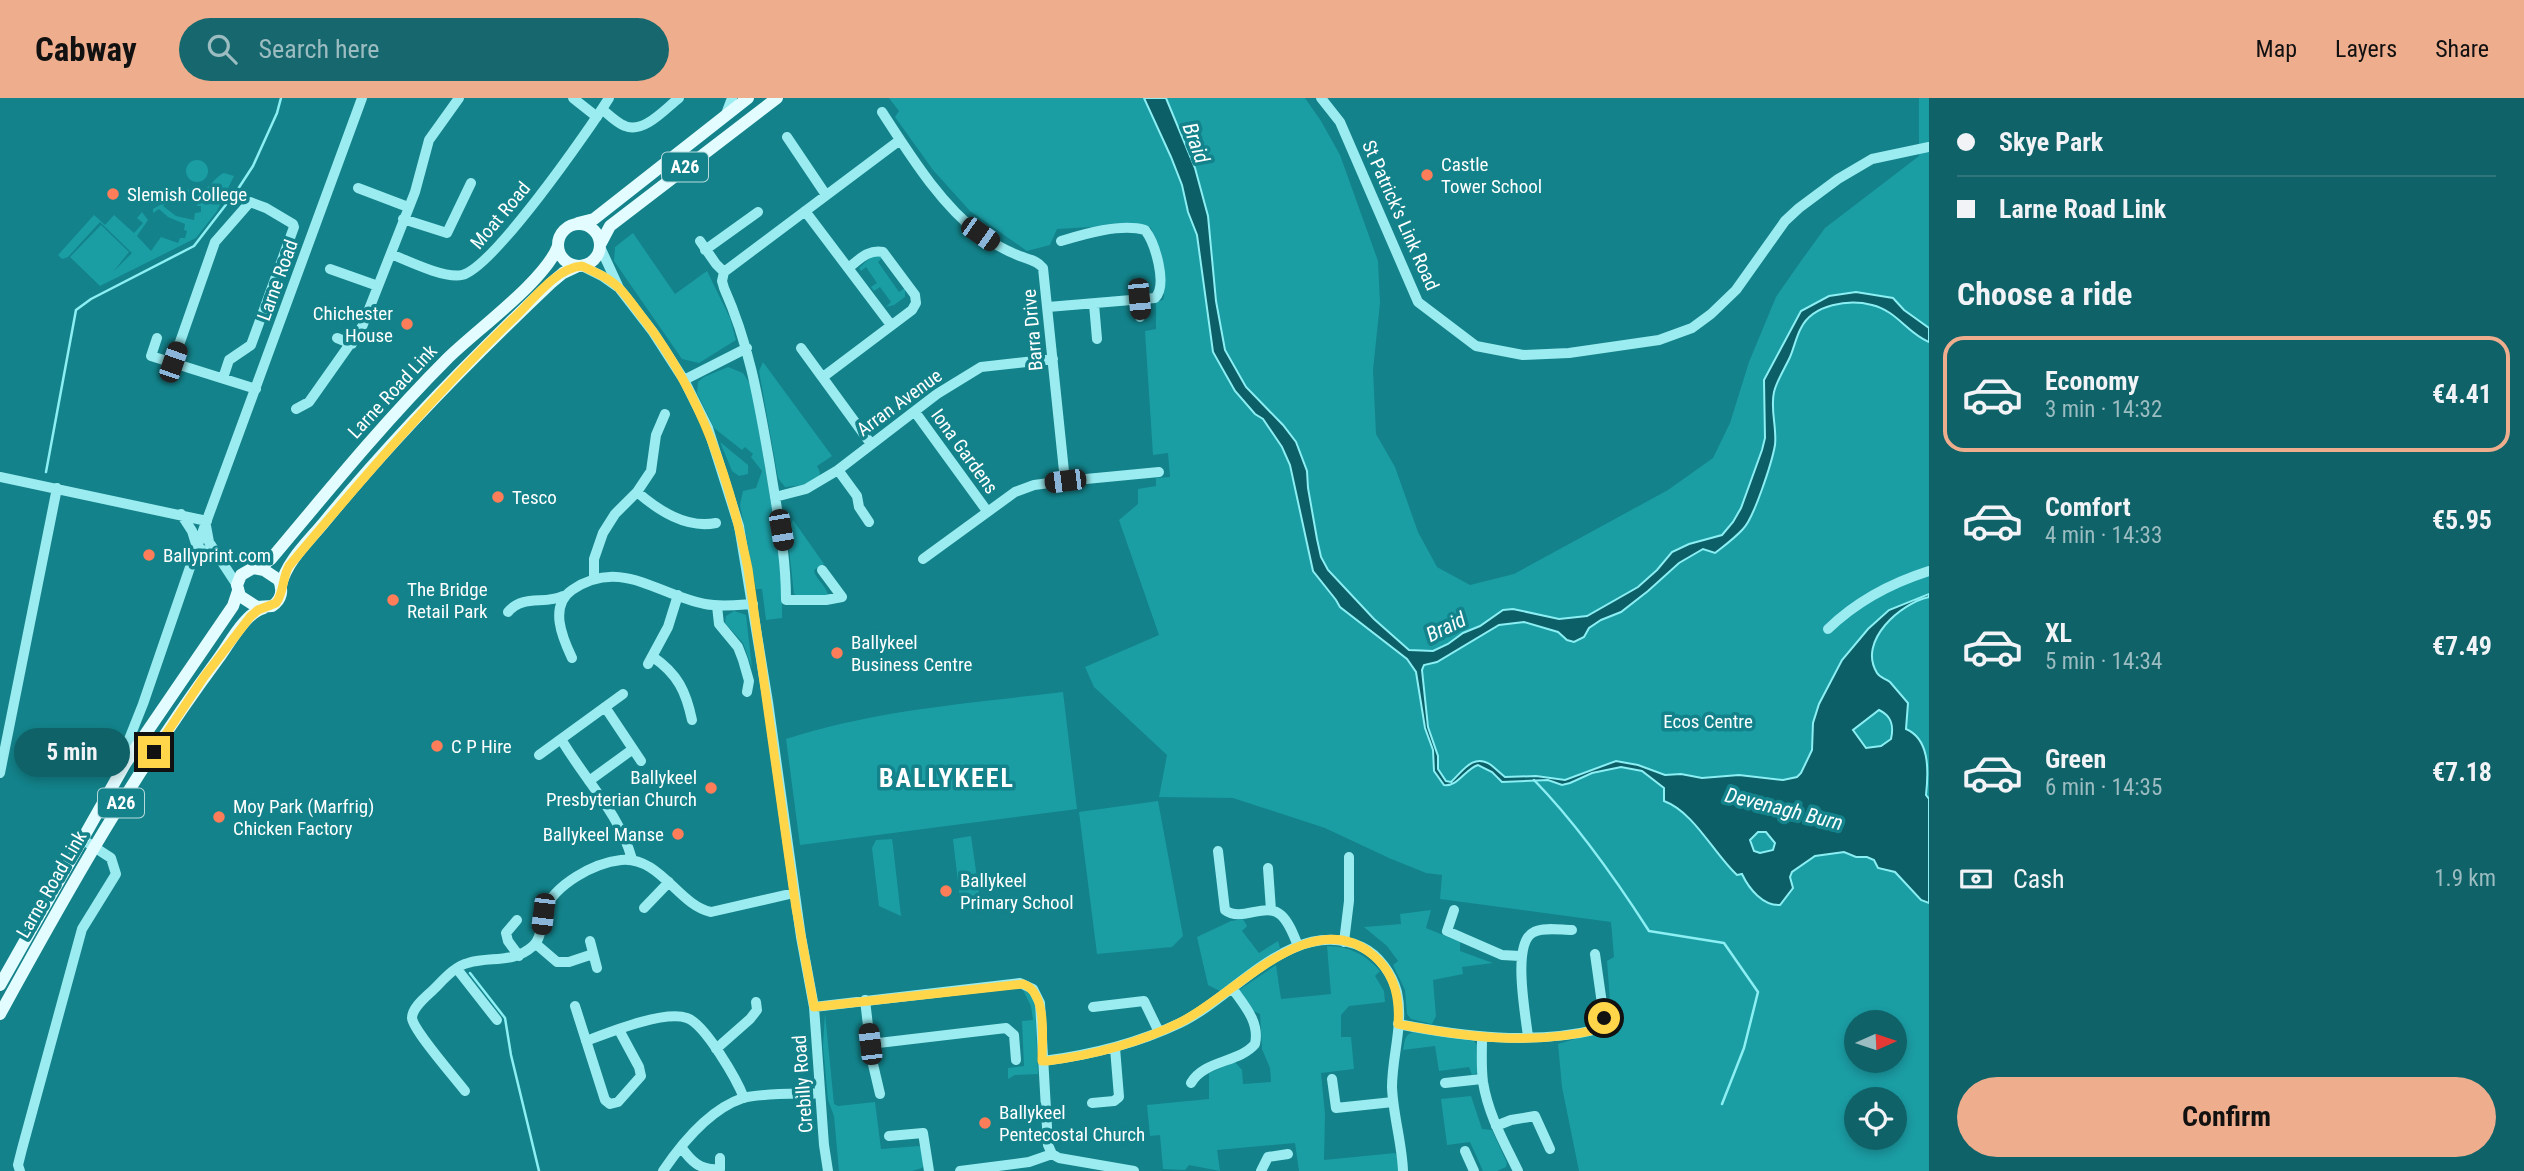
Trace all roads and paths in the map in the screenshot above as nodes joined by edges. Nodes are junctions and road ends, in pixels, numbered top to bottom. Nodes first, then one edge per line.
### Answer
1 (362, 98) edge
2 (459, 98) edge
3 (573, 98) edge
4 (608, 98) edge
5 (679, 98) edge
6 (732, 98) edge
7 (748, 98) edge
8 (777, 98) edge
9 (1321, 98) edge
10 (882, 112) dead end
11 (599, 113) junction
12 (726, 114) junction
13 (787, 137) dead end
14 (900, 140) junction
15 (1929, 147) edge
16 (471, 183) dead end
17 (358, 188) dead end
18 (826, 195) junction
19 (408, 207) junction
20 (805, 211) junction
21 (758, 212) dead end
22 (403, 219) junction
23 (578, 223) junction
24 (1060, 241) dead end
25 (558, 246) junction
26 (601, 246) junction
27 (391, 254) junction
28 (580, 266) junction
29 (848, 268) junction
30 (330, 269) dead end
31 (724, 272) junction
32 (378, 286) junction
33 (619, 288) junction
34 (1139, 299) junction
35 (1094, 304) junction
36 (1048, 307) junction
37 (1140, 317) dead end
38 (891, 326) junction
39 (157, 338) dead end
40 (337, 338) dead end
41 (1097, 339) dead end
42 (352, 344) junction
43 (747, 348) junction
44 (801, 348) dead end
45 (1053, 359) junction
46 (173, 362) junction
47 (823, 377) junction
48 (223, 378) junction
49 (684, 380) junction
50 (256, 389) junction
51 (296, 409) dead end
52 (915, 412) junction
53 (665, 414) dead end
54 (871, 444) junction
55 (838, 470) junction
56 (1160, 472) dead end
57 (0, 477) edge
58 (1065, 481) junction
59 (57, 488) junction
60 (637, 492) junction
61 (775, 497) junction
62 (987, 511) junction
63 (181, 514) junction
64 (207, 522) junction
65 (869, 522) dead end
66 (716, 523) dead end
67 (197, 547) junction
68 (923, 559) dead end
69 (222, 562) junction
70 (256, 568) junction
71 (822, 570) dead end
72 (1929, 571) edge
73 (594, 579) junction
74 (281, 585) junction
75 (238, 588) junction
76 (678, 595) junction
77 (564, 596) junction
78 (753, 604) junction
79 (717, 606) junction
80 (264, 608) junction
81 (508, 612) dead end
82 (1828, 629) dead end
83 (572, 658) dead end
84 (747, 692) dead end
85 (623, 694) dead end
86 (604, 707) junction
87 (692, 720) dead end
88 (561, 739) junction
89 (633, 748) junction
90 (539, 755) dead end
91 (642, 761) dead end
92 (0, 773) edge
93 (589, 781) junction
94 (106, 797) junction
95 (82, 838) junction
96 (95, 846) junction
97 (1218, 851) dead end
98 (1349, 857) dead end
99 (632, 859) junction
100 (1268, 867) dead end
101 (669, 882) junction
102 (794, 893) junction
103 (644, 908) dead end
104 (1272, 910) junction
105 (1454, 910) dead end
106 (517, 920) dead end
107 (1572, 930) dead end
108 (590, 941) dead end
109 (1344, 942) junction
110 (536, 944) junction
111 (1298, 946) junction
112 (593, 954) junction
113 (1595, 954) dead end
114 (519, 956) junction
115 (1520, 956) junction
116 (597, 968) dead end
117 (457, 969) junction
118 (0, 985) edge
119 (1231, 988) junction
120 (865, 1000) junction
121 (756, 1002) dead end
122 (575, 1006) dead end
123 (814, 1007) junction
124 (1093, 1007) dead end
125 (0, 1014) edge
126 (497, 1020) dead end
127 (1398, 1024) junction
128 (620, 1030) junction
129 (1159, 1032) junction
130 (1482, 1037) junction
131 (1528, 1037) junction
132 (586, 1041) junction
133 (870, 1044) junction
134 (1115, 1048) junction
135 (716, 1049) junction
136 (1016, 1060) dead end
137 (1042, 1061) junction
138 (1332, 1079) dead end
139 (1482, 1079) junction
140 (1192, 1083) dead end
141 (1445, 1083) dead end
142 (465, 1091) dead end
143 (820, 1093) junction
144 (880, 1094) dead end
145 (744, 1097) junction
146 (1393, 1102) junction
147 (1092, 1103) dead end
148 (1496, 1126) junction
149 (889, 1136) dead end
150 (681, 1147) junction
151 (1550, 1149) dead end
152 (1465, 1151) dead end
153 (1287, 1153) dead end
154 (1052, 1154) junction
155 (720, 1158) dead end
156 (1516, 1168) edge
157 (984, 1169) edge
158 (20, 1171) edge
159 (663, 1171) edge
160 (828, 1171) edge
161 (929, 1171) edge
162 (960, 1171) edge
163 (1134, 1171) edge
164 (1261, 1171) edge
165 (1402, 1171) edge
166 (1474, 1171) edge
167 (1504, 1171) edge

1 - 50 street, Larne Road
2 - 19 street
3 - 11 street
4 - 11 street, Moat Road
5 - 11 street
6 - 12 street
7 - 12 main road, A26
8 - 26 main road, A26
9 - 15 street, St Patrick’s Link Road
10 - 14 street, Barra Drive
11 - 27 street, Moat Road
12 - 23 main road, A26
13 - 18 street
14 - 18 street
14 - 36 street, Barra Drive
16 - 22 street
17 - 19 street
18 - 20 street
19 - 22 street
20 - 29 street
20 - 31 street
21 - 31 street
22 - 27 street
23 - 25 main road, A26
23 - 26 main road
24 - 34 street
25 - 28 main road
25 - 70 main road, Larne Road Link / A26
26 - 28 main road, A26
26 - 33 street, Crebilly Road
27 - 32 street
28 - 33 street, Crebilly Road
28 - 74 main road, Larne Road Link / A26
29 - 38 street
29 - 38 street
30 - 32 street
31 - 43 street
32 - 42 street
33 - 49 street, Crebilly Road
34 - 35 street
34 - 37 street
35 - 36 street
35 - 41 street
36 - 45 street, Barra Drive
38 - 47 street
39 - 46 street
40 - 42 street
42 - 51 street
43 - 49 street
43 - 61 street
44 - 47 street
45 - 52 street, Arran Avenue
45 - 58 street, Barra Drive
46 - 48 street
46 - 48 street
47 - 54 street
48 - 50 street
49 - 78 street, Crebilly Road
50 - 64 street, Larne Road
52 - 54 street, Arran Avenue
52 - 62 street, Iona Gardens
53 - 60 street
54 - 55 street, Arran Avenue
55 - 61 street, Arran Avenue
55 - 65 street
56 - 58 street
57 - 59 street
58 - 62 street
59 - 63 street
59 - 92 street
60 - 66 street
60 - 73 street
61 - 71 street
62 - 68 street
63 - 64 street
63 - 67 street
64 - 67 street, Larne Road
64 - 69 street
67 - 69 street
67 - 94 street, Larne Road
69 - 70 street
69 - 75 street
70 - 74 main road
70 - 75 main road, A26
72 - 82 street
73 - 76 street
73 - 77 street
74 - 80 main road, A26
75 - 80 main road
75 - 94 main road, Larne Road Link / A26
76 - 79 street
76 - 87 street
77 - 81 street
77 - 83 street
78 - 79 street
78 - 102 street, Crebilly Road
79 - 84 street
80 - 96 main road, Larne Road Link / A26
85 - 86 street
86 - 88 street
86 - 89 street
88 - 90 street
88 - 93 street
89 - 91 street
89 - 93 street
93 - 99 street
94 - 95 main road, Larne Road Link / A26
95 - 96 street
95 - 118 main road, Larne Road Link / A26
96 - 125 main road, Larne Road Link / A26
96 - 158 street
97 - 104 street
98 - 109 street
99 - 101 street
99 - 110 street
100 - 104 street
101 - 102 street
101 - 103 street
102 - 123 street, Crebilly Road
104 - 111 street
105 - 115 street
106 - 114 street
107 - 115 street
108 - 112 street
109 - 111 street
109 - 127 street
110 - 112 street
110 - 114 street
111 - 119 street
112 - 116 street
113 - 131 street
114 - 117 street
115 - 131 street
117 - 126 street
117 - 142 street
119 - 129 street
119 - 140 street
120 - 123 street
120 - 133 street
120 - 137 street
121 - 135 street
122 - 132 street
123 - 143 street, Crebilly Road
124 - 129 street
127 - 130 street
127 - 146 street
128 - 132 street
128 - 132 street
128 - 135 street
129 - 134 street
130 - 131 street
130 - 139 street
133 - 136 street
133 - 144 street
134 - 137 street
134 - 147 street
135 - 145 street
137 - 154 street
138 - 146 street
139 - 141 street
139 - 148 street
143 - 145 street
143 - 160 street, Crebilly Road
145 - 150 street
146 - 165 street
148 - 151 street
148 - 156 street
149 - 161 street
150 - 155 street
150 - 159 street
152 - 166 street
153 - 164 street
154 - 157 street
154 - 163 street
156 - 167 street
157 - 162 street

